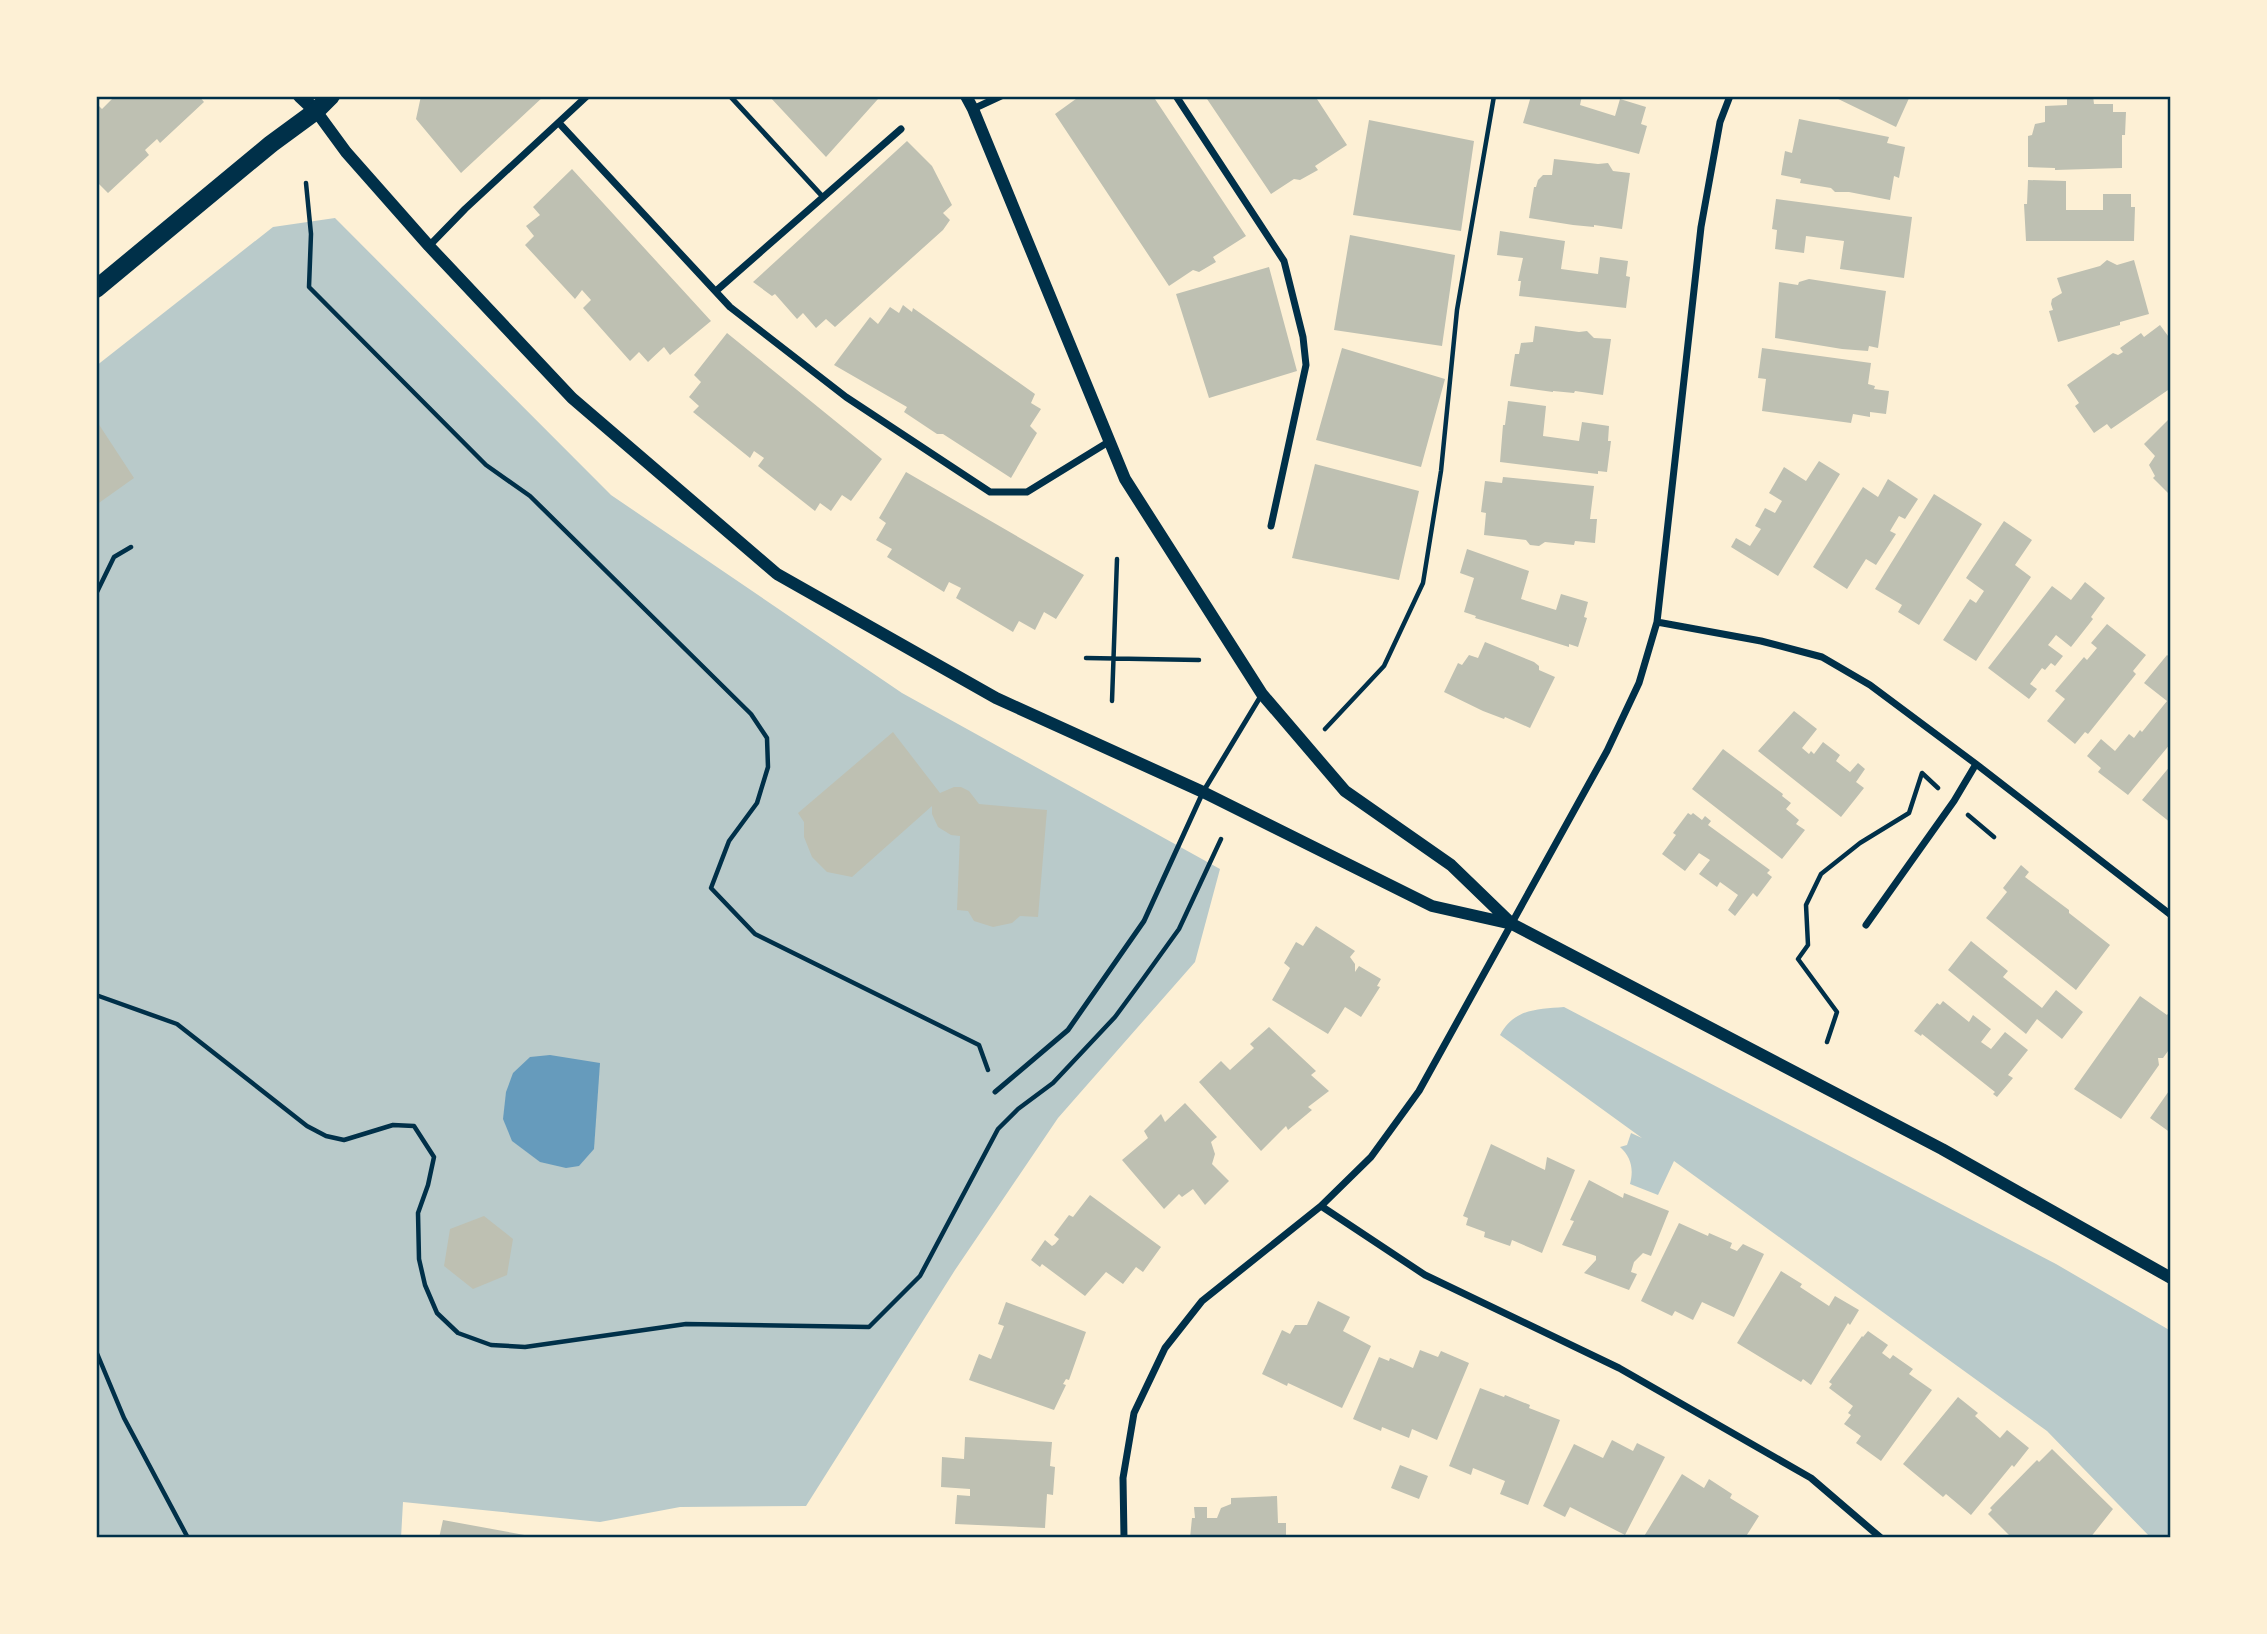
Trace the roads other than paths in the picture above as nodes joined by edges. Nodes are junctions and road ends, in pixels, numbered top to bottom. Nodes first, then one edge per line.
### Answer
1 (300, 96) edge
2 (331, 96) edge
3 (587, 96) edge
4 (730, 96) edge
5 (966, 96) edge
6 (1001, 96) edge
7 (1176, 96) edge
8 (1730, 96) edge
9 (973, 109) junction
10 (316, 111) junction
11 (558, 123) junction
12 (901, 129) dead end
13 (823, 197) junction
14 (429, 246) junction
15 (96, 289) edge
16 (716, 292) junction
17 (1110, 441) junction
18 (1271, 526) dead end
19 (1657, 622) junction
20 (1262, 694) junction
21 (1976, 764) junction
22 (1203, 792) junction
23 (2171, 915) edge
24 (1512, 924) junction
25 (1866, 925) dead end
26 (995, 1092) road end
27 (1321, 1206) junction
28 (2171, 1278) edge
29 (1124, 1538) edge
30 (1881, 1538) edge

1 - 10 main road
2 - 10 main road
3 - 11 street
4 - 13 lane
5 - 9 street
6 - 9 street
7 - 18 street
8 - 19 street
9 - 17 street
10 - 14 street
10 - 15 main road
11 - 14 street
11 - 16 street
12 - 13 street
13 - 16 street
14 - 22 street
16 - 17 street
17 - 20 street
19 - 21 street
19 - 24 street
20 - 22 lane
20 - 24 street
21 - 23 street
21 - 25 street
22 - 24 street
22 - 26 lane
24 - 27 street
24 - 28 street
27 - 29 street
27 - 30 street

